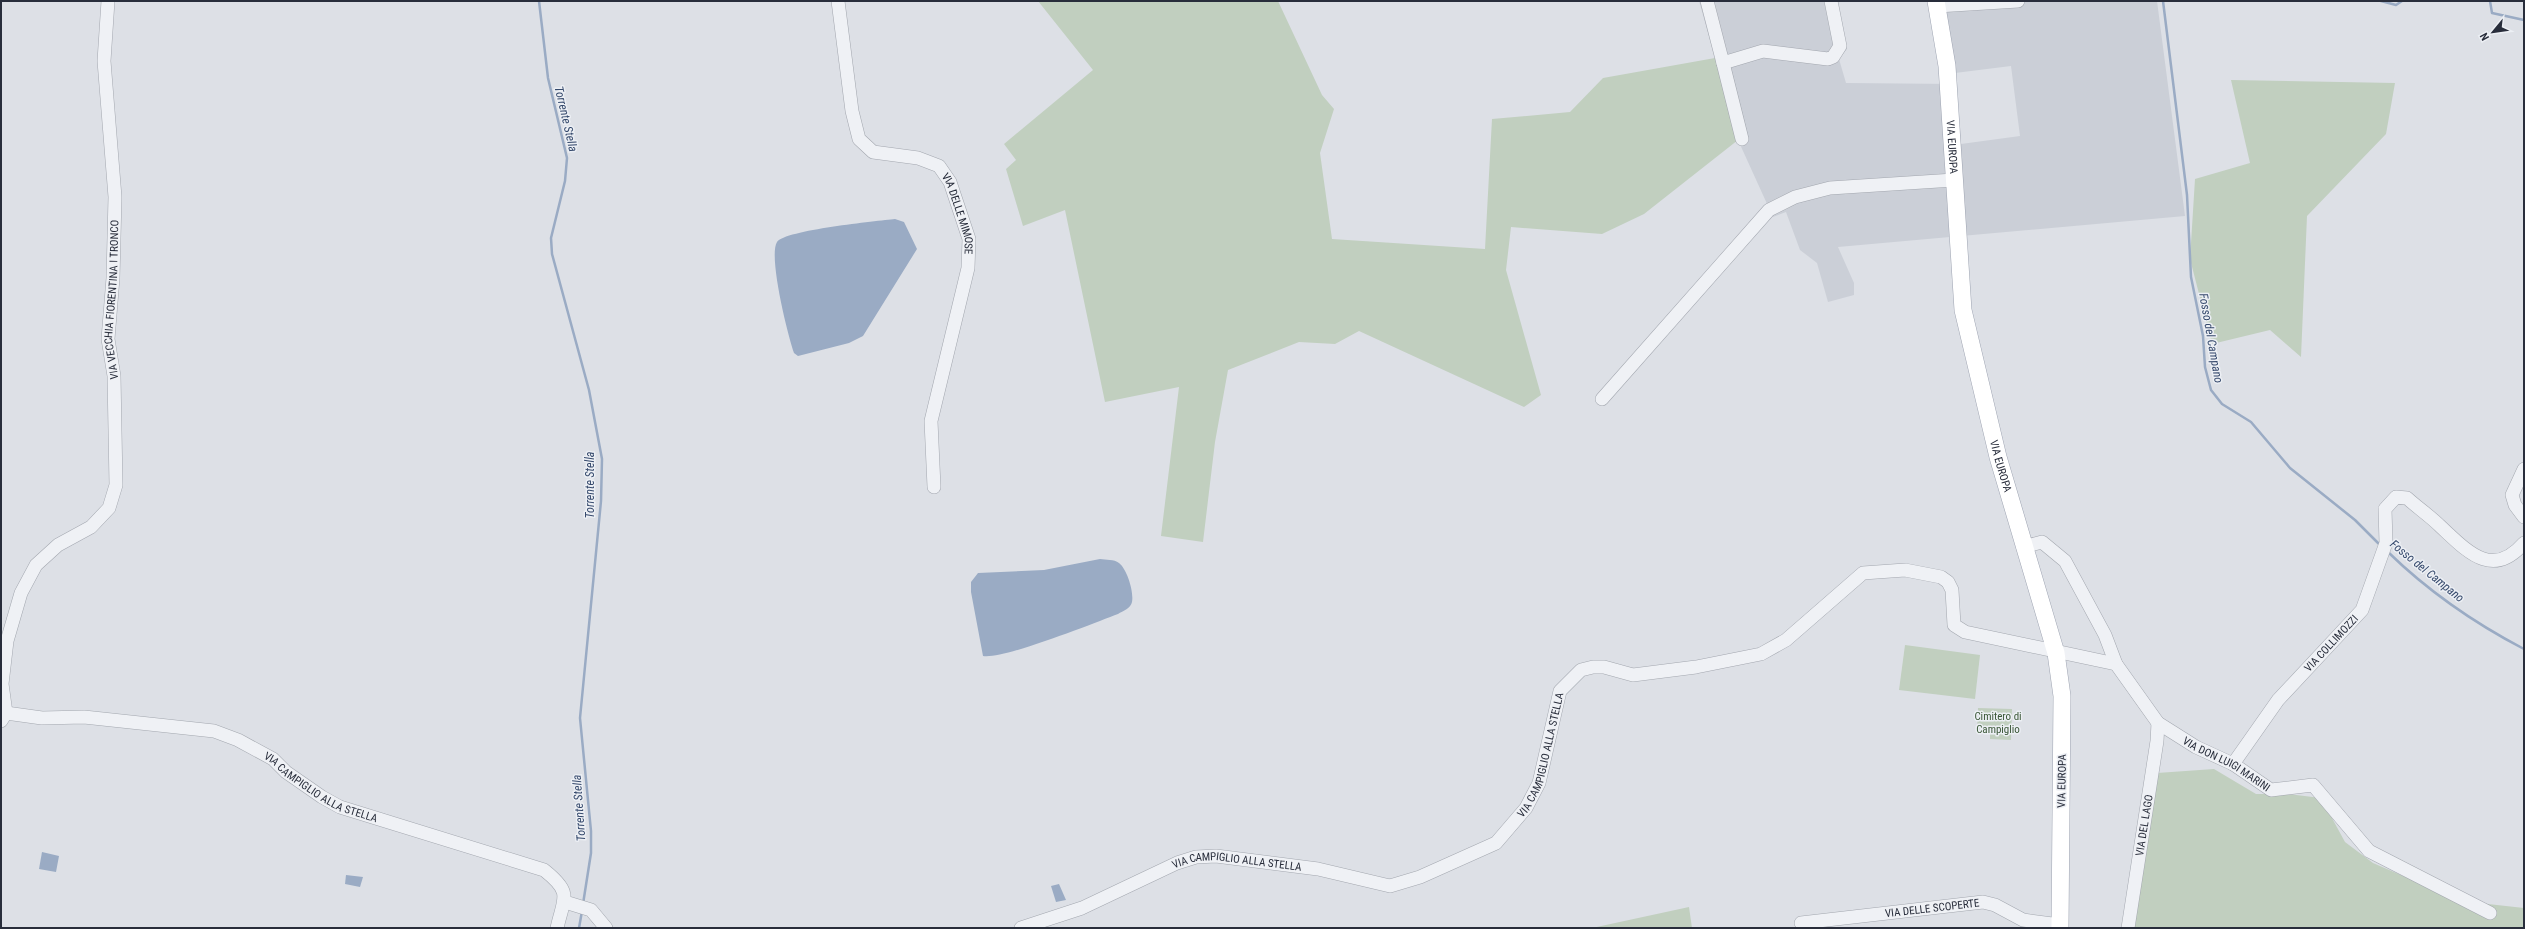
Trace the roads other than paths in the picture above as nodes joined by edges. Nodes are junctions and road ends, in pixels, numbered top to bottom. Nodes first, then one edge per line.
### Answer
1 (108, 1) edge
2 (838, 1) edge
3 (1831, 1) edge
4 (2018, 1) edge
5 (1710, 2) edge
6 (1936, 3) edge
7 (1723, 64) junction
8 (1742, 139) dead end
9 (1954, 180) junction
10 (1602, 399) dead end
11 (2524, 469) edge
12 (934, 487) dead end
13 (2524, 517) edge
14 (2524, 543) edge
15 (2023, 547) junction
16 (2056, 653) junction
17 (2116, 664) junction
18 (2, 684) edge
19 (4, 717) edge
20 (2158, 722) junction
21 (2233, 764) junction
22 (569, 904) junction
23 (2490, 912) dead end
24 (1800, 923) dead end
25 (2060, 927) edge
26 (557, 928) edge
27 (606, 928) edge
28 (1021, 928) edge
29 (2128, 928) edge

1 - 18 street, VIA VECCHIA FIORENTINA I TRONCO
2 - 12 street, VIA DELLE MIMOSE
3 - 7 street
4 - 6 street
5 - 7 street
6 - 9 main road, VIA EUROPA
7 - 8 street
9 - 10 street
9 - 15 main road, VIA EUROPA
11 - 13 street
14 - 21 street, VIA COLLIMOZZI
15 - 16 main road, VIA EUROPA
15 - 17 street, VIA DON LUIGI MARINI
16 - 17 street, VIA CAMPIGLIO ALLA STELLA
16 - 25 main road, VIA EUROPA
16 - 28 street, VIA CAMPIGLIO ALLA STELLA
17 - 20 street, VIA DON LUIGI MARINI
18 - 19 street, VIA VECCHIA FIORENTINA I TRONCO
19 - 22 street, VIA CAMPIGLIO ALLA STELLA
20 - 21 street, VIA DON LUIGI MARINI
20 - 29 street, VIA DEL LAGO
21 - 23 street, VIA DON LUIGI MARINI
22 - 26 street
22 - 27 street
24 - 25 street, VIA DELLE SCOPERTE

